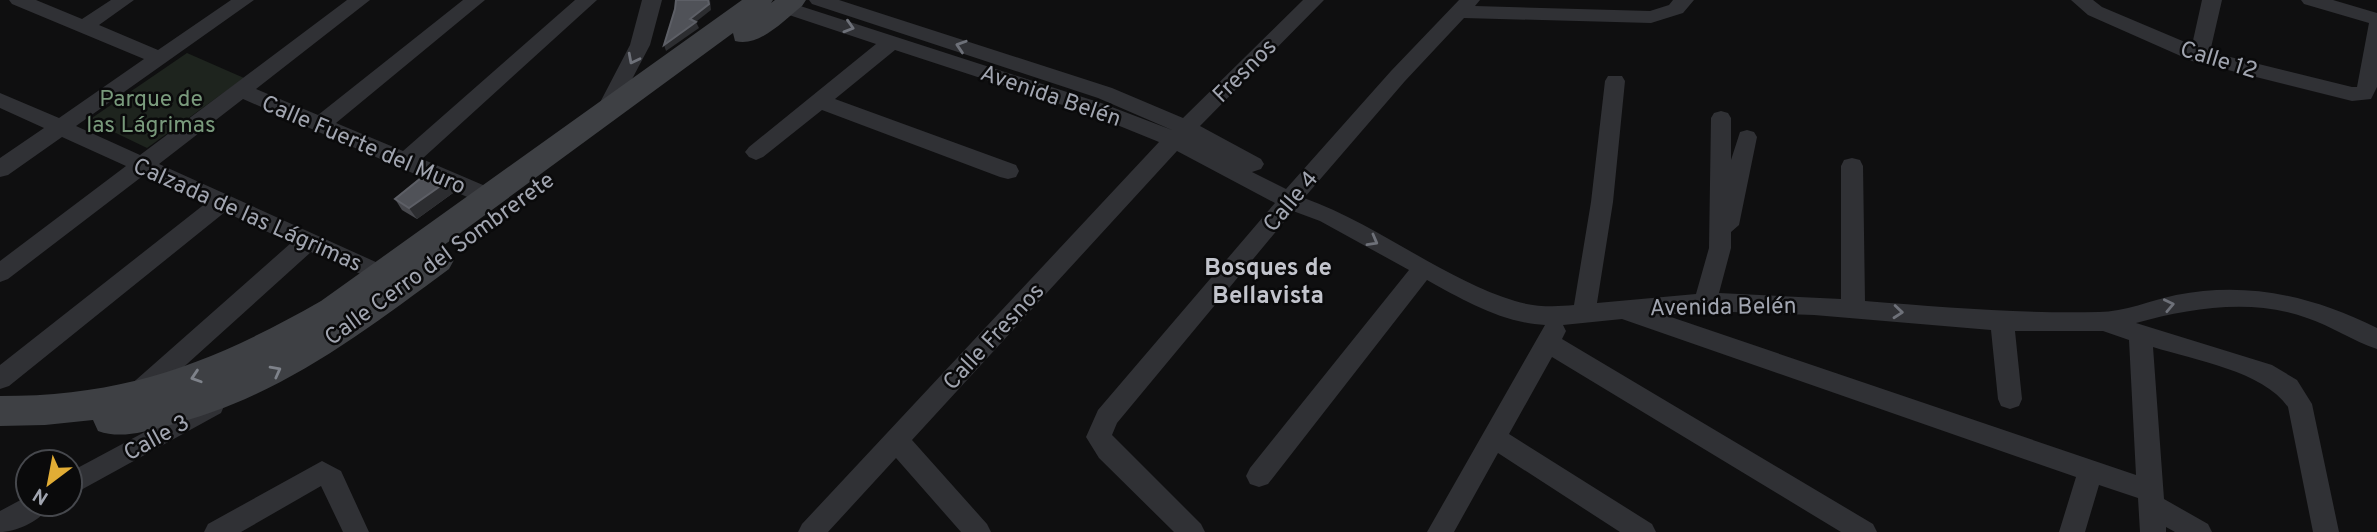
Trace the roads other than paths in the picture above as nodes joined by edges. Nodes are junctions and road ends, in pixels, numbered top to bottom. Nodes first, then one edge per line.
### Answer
1 (19, 0) edge
2 (124, 0) edge
3 (244, 0) edge
4 (360, 0) edge
5 (475, 0) edge
6 (587, 0) edge
7 (652, 0) edge
8 (819, 0) edge
9 (1314, 0) edge
10 (1684, 0) edge
11 (2212, 0) edge
12 (2311, 0) edge
13 (2081, 1) edge
14 (775, 2) edge
15 (1465, 6) edge
16 (2377, 19) edge
17 (2377, 26) edge
18 (83, 27) junction
19 (893, 41) junction
20 (2199, 56) junction
21 (160, 58) junction
22 (1615, 81) dead end
23 (240, 90) junction
24 (0, 100) edge
25 (819, 102) junction
26 (604, 114) junction
27 (1721, 118) dead end
28 (320, 125) junction
29 (60, 126) junction
30 (1180, 134) junction
31 (1747, 137) dead end
32 (756, 152) dead end
33 (405, 162) junction
34 (140, 165) junction
35 (1852, 166) dead end
36 (0, 169) edge
37 (1008, 171) dead end
38 (1295, 195) junction
39 (488, 197) junction
40 (221, 203) junction
41 (308, 242) junction
42 (1720, 248) junction
43 (1423, 268) junction
44 (0, 273) edge
45 (381, 274) junction
46 (1705, 302) junction
47 (1619, 309) junction
48 (1853, 309) junction
49 (1573, 315) junction
50 (2002, 321) junction
51 (2103, 322) junction
52 (2140, 332) junction
53 (2377, 339) edge
54 (1548, 343) junction
55 (0, 379) edge
56 (242, 388) junction
57 (132, 398) junction
58 (2010, 399) dead end
59 (0, 411) edge
60 (47, 411) junction
61 (1493, 437) junction
62 (897, 441) junction
63 (2091, 470) junction
64 (1259, 475) dead end
65 (84, 477) edge
66 (2151, 498) junction
67 (217, 532) edge
68 (356, 532) edge
69 (811, 532) edge
70 (978, 532) edge
71 (1192, 532) edge
72 (1440, 532) edge
73 (1643, 532) edge
74 (1864, 532) edge
75 (2071, 532) edge
76 (2153, 532) edge
77 (2199, 532) edge
78 (2326, 532) edge

1 - 18 street
2 - 18 street
3 - 21 street
4 - 23 street
5 - 28 street
6 - 33 street
7 -> 26 street
30 -> 8 street, Avenida Belén
9 - 30 street, Fresnos
10 - 15 street
11 - 20 street
12 - 16 street
13 - 20 street, Calle 12
14 -> 19 street, Avenida Belén
14 - 26 street, Calle Cerro del Sombrerete
56 -> 14 street, Calle Cerro del Sombrerete
15 - 38 street, Calle 4
17 - 20 street, Calle 12
18 - 21 street
19 - 25 street
19 - 30 street, Avenida Belén
21 - 29 street
22 - 49 street
23 - 28 street, Calle Fuerte del Muro
23 - 34 street
24 - 29 street, Calzada de las Lágrimas
25 - 32 street
25 - 37 street
26 - 39 street, Calle Cerro del Sombrerete
27 - 42 street
28 - 33 street, Calle Fuerte del Muro
29 - 34 street, Calzada de las Lágrimas
29 - 36 street
30 - 38 street, Avenida Belén
30 - 62 street, Calle Fresnos
31 - 42 street
33 - 39 street, Calle Fuerte del Muro
34 - 40 street, Calzada de las Lágrimas
34 - 44 street
35 - 48 street
38 -> 43 street, Avenida Belén
38 - 71 street, Calle 4
39 - 45 street, Calle Cerro del Sombrerete
40 - 41 street, Calzada de las Lágrimas
40 - 55 street
41 - 45 street, Calzada de las Lágrimas
41 - 57 street
42 - 46 street
43 - 49 street, Avenida Belén
43 - 64 street
45 -> 57 street, Calle Cerro del Sombrerete
46 - 47 street, Avenida Belén
46 - 48 street, Avenida Belén
47 - 49 street, Avenida Belén
47 - 63 street
48 -> 50 street, Avenida Belén
49 - 54 street
50 - 51 street, Avenida Belén
50 - 58 street
51 - 52 street, Avenida Belén
51 -> 53 street
52 - 66 street
52 - 78 street, Avenida Belén
54 - 61 street
54 - 74 street
56 - 60 street, Calle Cerro del Sombrerete
56 - 65 street, Calle 3
57 - 60 street, Calle Cerro del Sombrerete
59 - 60 street, Calle Cerro del Sombrerete
61 - 72 street
61 - 73 street
62 - 69 street, Calle Fresnos
62 - 70 street
63 - 66 street
63 - 75 street
66 - 76 street
66 - 77 street
67 - 68 street

